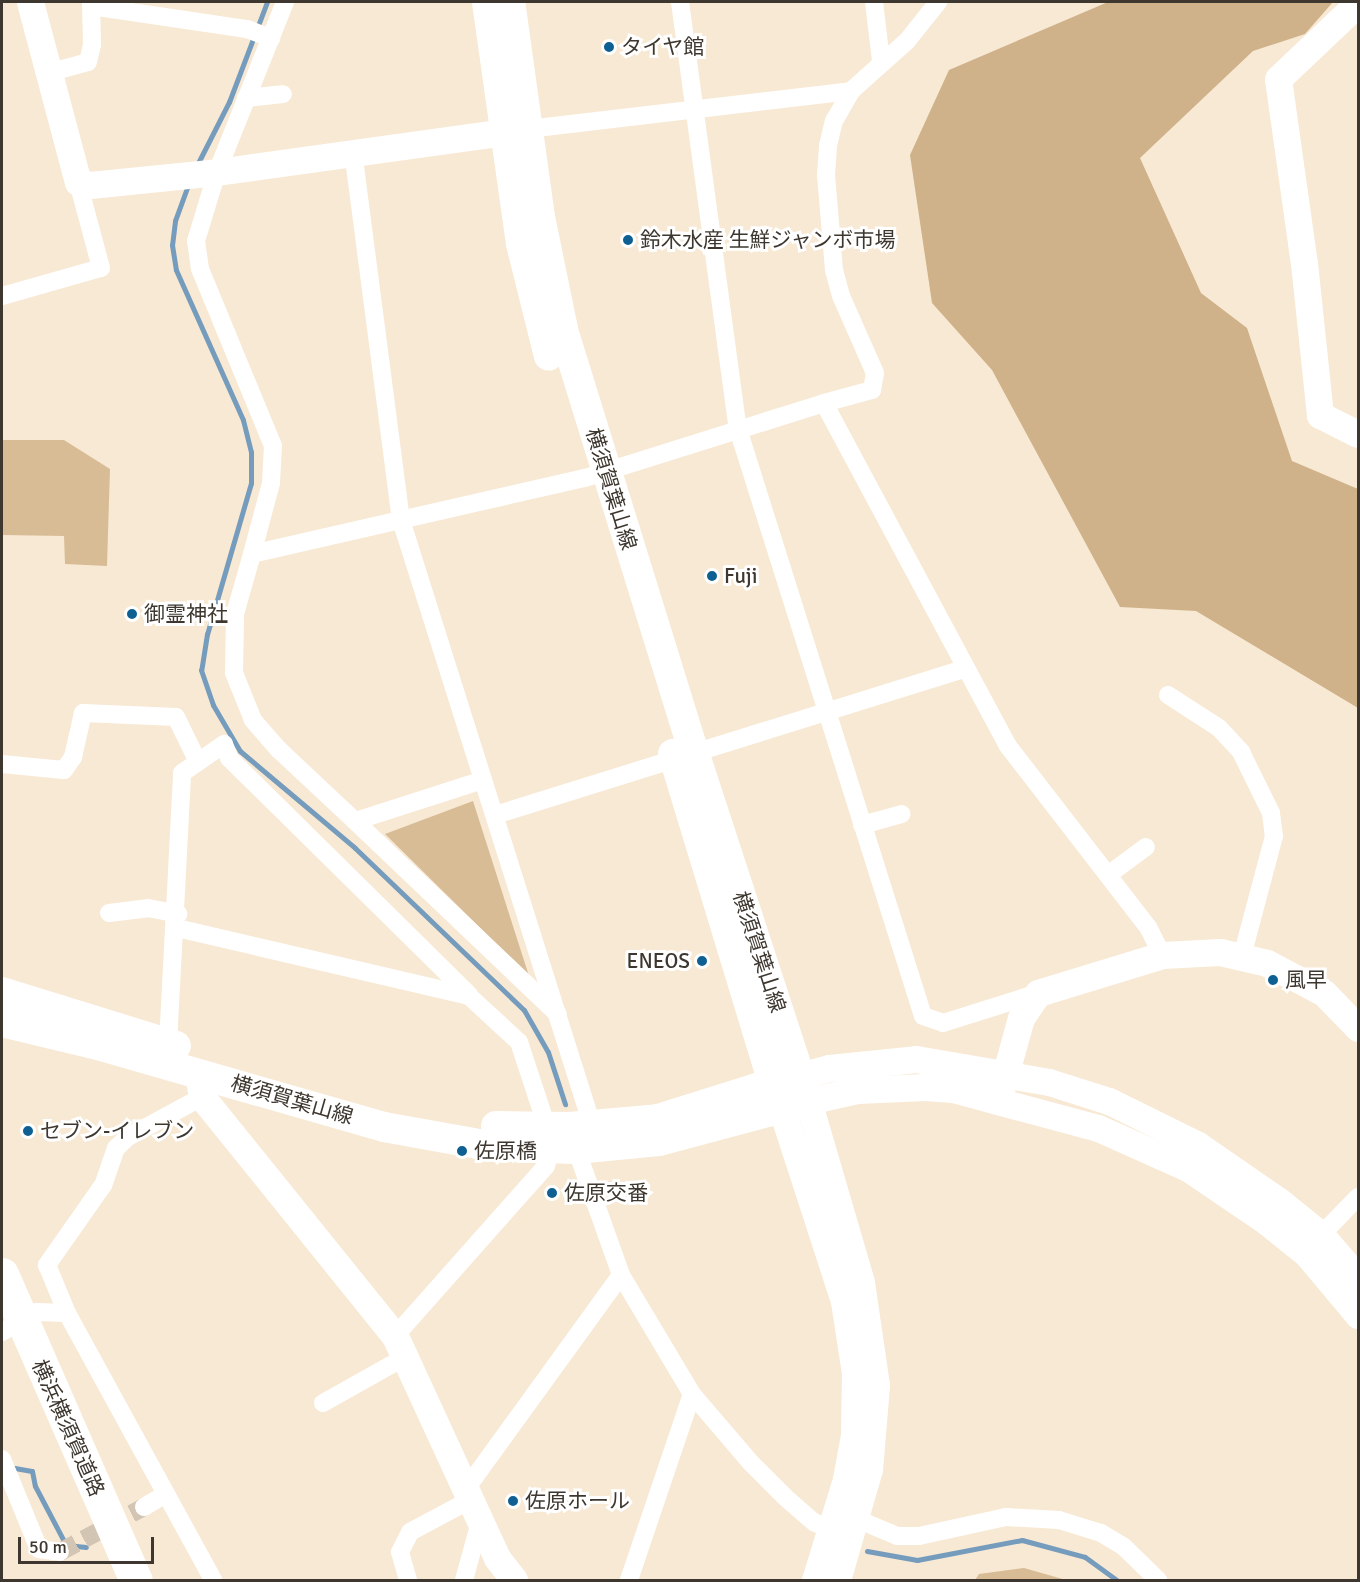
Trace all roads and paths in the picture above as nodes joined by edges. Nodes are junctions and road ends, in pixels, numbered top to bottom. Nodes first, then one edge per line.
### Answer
1 (30, 2) edge
2 (285, 2) edge
3 (487, 2) edge
4 (510, 2) edge
5 (680, 2) edge
6 (874, 2) edge
7 (938, 2) edge
8 (91, 4) edge
9 (1358, 8) edge
10 (268, 37) junction
11 (881, 62) junction
12 (48, 73) junction
13 (851, 91) junction
14 (284, 94) dead end
15 (246, 98) junction
16 (695, 112) junction
17 (516, 130) junction
18 (353, 151) junction
19 (217, 172) junction
20 (78, 182) junction
21 (2, 296) edge
22 (824, 403) junction
23 (738, 429) junction
24 (1359, 434) edge
25 (595, 475) junction
26 (401, 520) junction
27 (252, 554) junction
28 (966, 668) junction
29 (1168, 695) dead end
30 (825, 712) junction
31 (684, 756) junction
32 (198, 762) junction
33 (2, 764) edge
34 (483, 780) junction
35 (902, 814) dead end
36 (495, 815) junction
37 (355, 821) junction
38 (862, 825) junction
39 (1146, 847) dead end
40 (1108, 875) junction
41 (110, 913) dead end
42 (177, 921) junction
43 (1162, 955) junction
44 (1242, 956) junction
45 (2, 992) edge
46 (1038, 993) junction
47 (469, 996) junction
48 (558, 1014) junction
49 (2, 1022) edge
50 (1359, 1028) edge
51 (168, 1043) junction
52 (1005, 1074) junction
53 (200, 1085) junction
54 (791, 1092) junction
55 (998, 1100) junction
56 (567, 1135) junction
57 (1359, 1197) edge
58 (1321, 1235) junction
59 (2, 1274) edge
60 (621, 1275) junction
61 (1359, 1278) edge
62 (2, 1303) edge
63 (67, 1313) junction
64 (1359, 1315) edge
65 (2, 1332) edge
66 (400, 1347) junction
67 (692, 1394) junction
68 (323, 1403) dead end
69 (2, 1459) edge
70 (164, 1495) junction
71 (472, 1504) junction
72 (144, 1507) tunnel mouth
73 (846, 1529) junction
74 (60, 1552) dead end
75 (123, 1581) edge
76 (136, 1581) edge
77 (213, 1581) edge
78 (408, 1581) edge
79 (464, 1581) edge
80 (514, 1581) edge
81 (629, 1581) edge
82 (815, 1581) edge
83 (837, 1581) edge
84 (1158, 1581) edge

1 - 12 street
2 - 10 street
3 - 17 main road, 横須賀葉山線
4 - 17 main road, 横須賀葉山線
5 - 16 street
6 - 11 street
7 - 11 street
8 - 10 street
8 - 12 street
9 - 24 street
10 - 15 street
11 - 13 street
12 - 20 street
13 - 16 street
13 - 22 street
14 - 15 street
15 - 19 street
16 - 17 street
16 - 23 street
17 - 18 street
17 - 25 main road, 横須賀葉山線
18 - 19 street
18 - 26 street
19 - 20 street
19 - 27 street
20 - 21 street
22 - 23 street
22 - 28 street
23 - 25 street
23 - 30 street
25 - 26 street
25 - 31 main road, 横須賀葉山線
26 - 27 street
26 - 34 street
27 - 37 street
28 - 30 street
28 - 40 street
29 - 44 street
30 - 31 street
30 - 38 street
31 - 36 street
31 - 54 main road, 横須賀葉山線
32 - 33 street
32 - 42 street
32 - 47 street
34 - 36 street
34 - 37 street
35 - 38 street
36 - 48 street
37 - 48 street
38 - 46 street
39 - 40 street
40 - 43 street
41 - 42 street
42 - 47 street
42 - 51 street
43 - 44 street
43 - 46 street
44 - 50 street
45 - 51 main road, 横須賀葉山線
46 - 52 street
47 - 56 street
48 - 56 street
49 - 53 main road, 横須賀葉山線
51 - 56 main road, 横須賀葉山線
52 - 54 street
52 - 55 street
52 - 58 street
53 - 56 main road, 横須賀葉山線
53 - 63 street
53 - 66 street
54 - 55 street
54 - 56 main road, 横須賀葉山線
54 - 73 street
55 - 64 street
56 - 60 street
56 - 66 street
57 - 58 street
58 - 61 street
59 - 76 highway, 横浜横須賀道路
60 - 67 street
60 - 71 street
62 - 75 highway, 横浜横須賀道路
63 - 65 street
63 - 70 street
66 - 68 street
66 - 71 street
67 - 73 street
67 - 81 street
69 - 74 street
70 - 72 street
70 - 77 street
71 - 78 street
71 - 79 street
71 - 80 street
73 - 82 street
73 - 83 street
73 - 84 street

